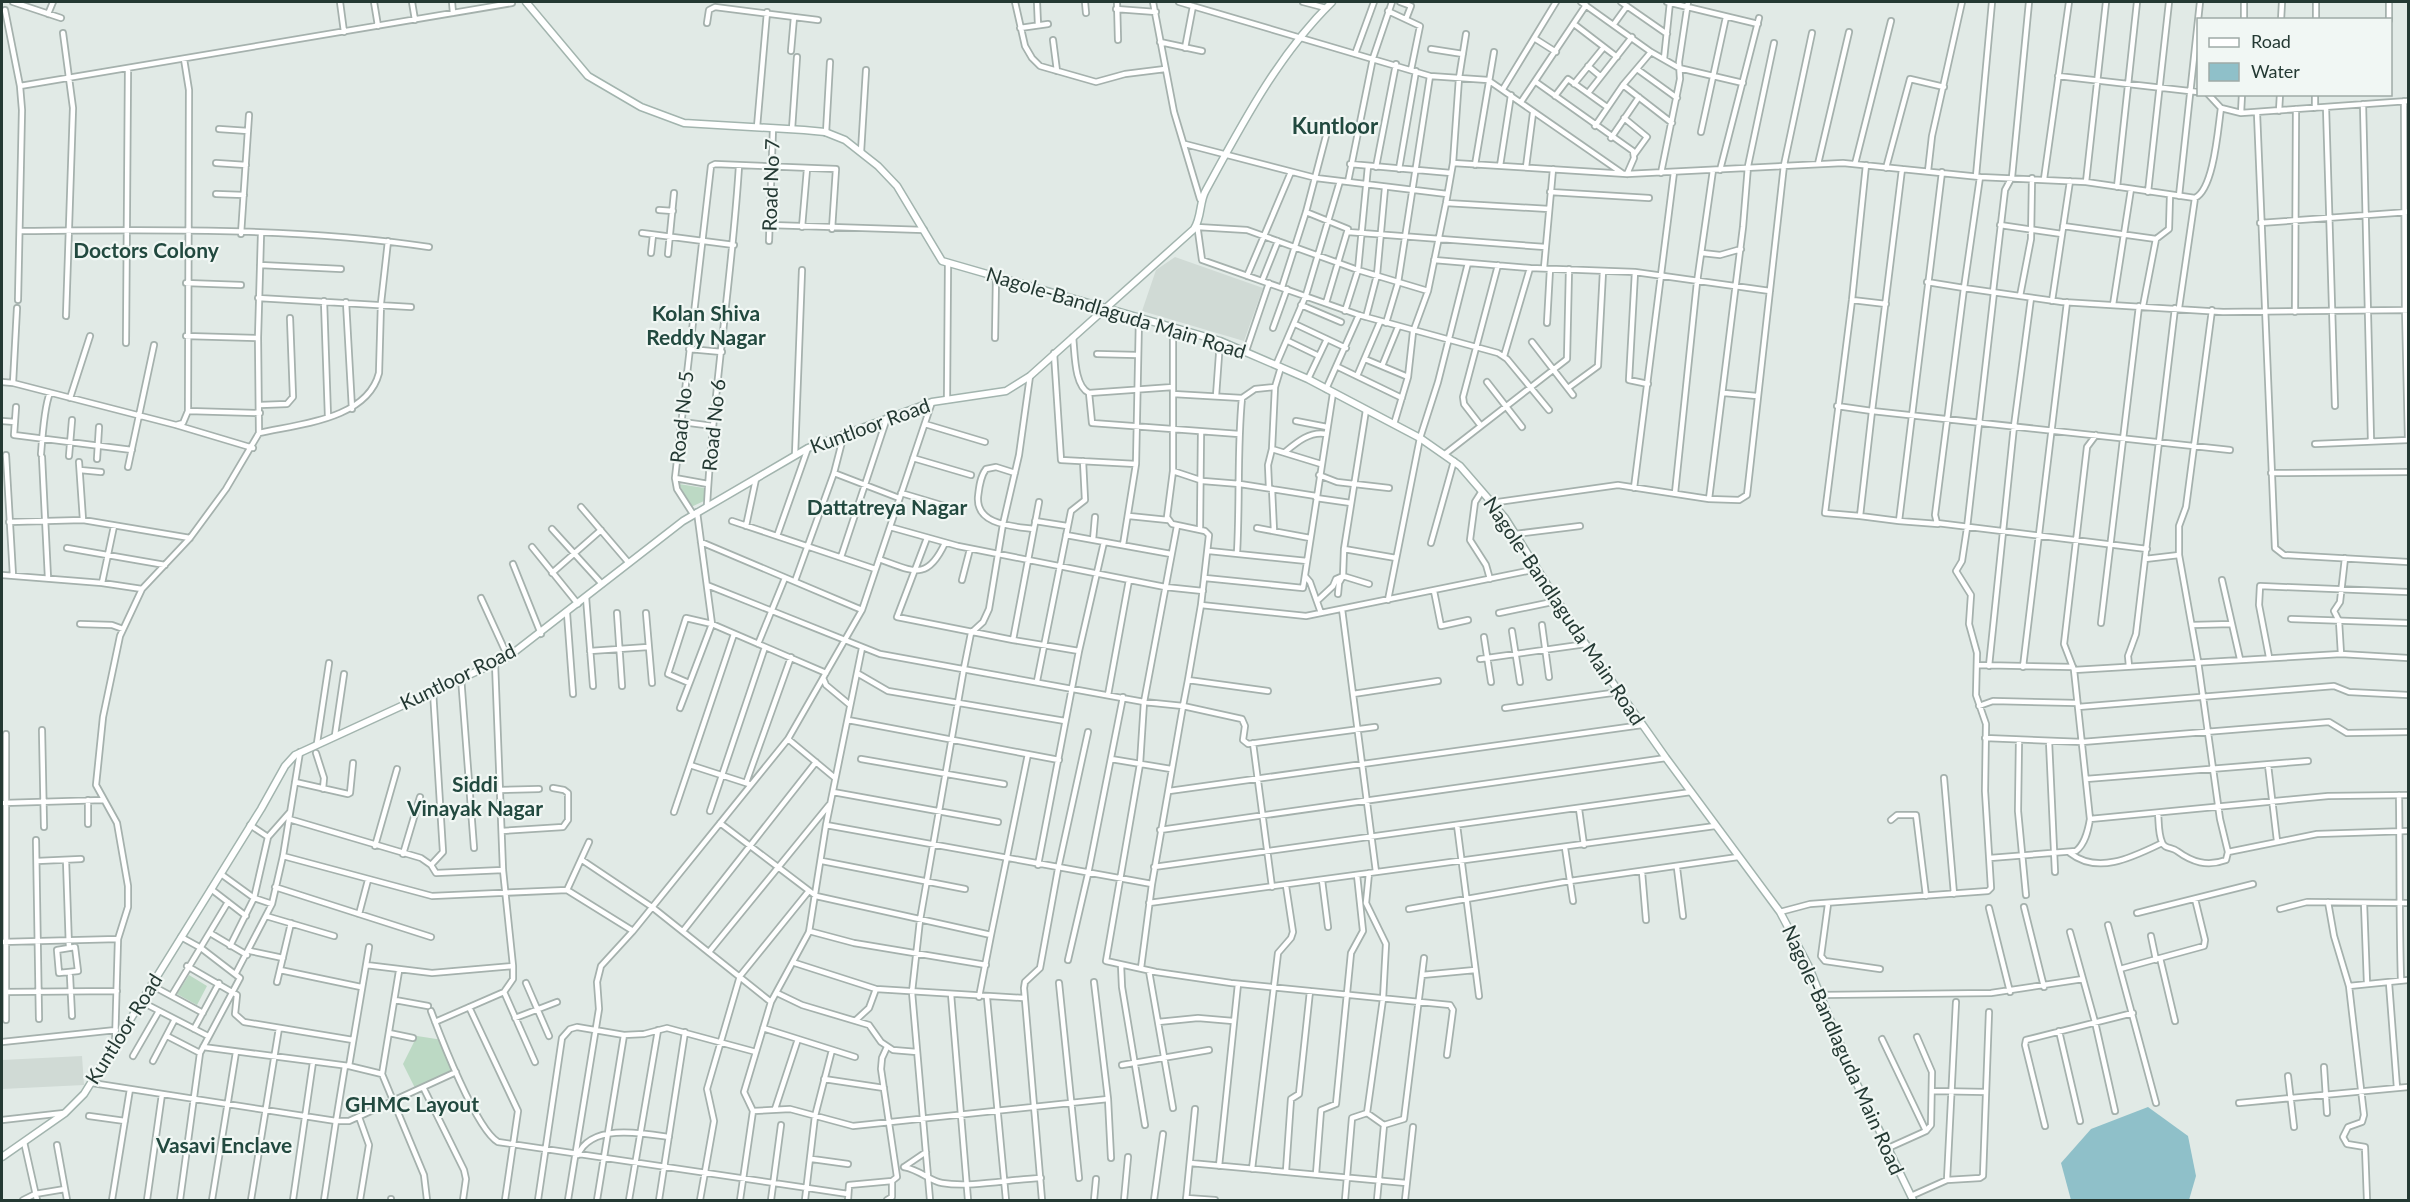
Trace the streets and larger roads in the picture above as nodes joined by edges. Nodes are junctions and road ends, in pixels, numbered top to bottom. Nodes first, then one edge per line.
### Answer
1 (13, 2) edge
2 (53, 2) edge
3 (339, 2) edge
4 (374, 2) edge
5 (412, 2) edge
6 (452, 2) edge
7 (526, 2) edge
8 (1015, 2) edge
9 (1037, 2) edge
10 (1085, 2) edge
11 (1117, 2) edge
12 (1153, 2) edge
13 (1179, 2) edge
14 (1303, 2) edge
15 (1332, 2) edge
16 (1374, 2) edge
17 (1390, 2) edge
18 (1400, 2) edge
19 (1556, 2) edge
20 (1581, 2) edge
21 (1621, 2) edge
22 (1669, 2) edge
23 (1688, 2) edge
24 (1962, 2) edge
25 (1992, 2) edge
26 (2029, 2) edge
27 (2069, 2) edge
28 (2106, 2) edge
29 (2138, 2) edge
30 (2169, 2) edge
31 (2200, 2) edge
32 (2244, 2) edge
33 (2282, 2) edge
34 (2316, 2) edge
35 (2389, 2) edge
36 (513, 3) edge
37 (1586, 5) junction
38 (1193, 6) junction
39 (1627, 6) junction
40 (1326, 8) junction
41 (1687, 8) junction
42 (1116, 9) junction
43 (5, 10) dead end
44 (768, 12) junction
45 (1156, 12) junction
46 (1388, 12) junction
47 (453, 13) junction
48 (1086, 13) dead end
49 (48, 14) junction
50 (794, 17) junction
51 (1726, 17) junction
52 (61, 18) dead end
53 (1760, 18) dead end
54 (2198, 18) edge
55 (2244, 18) edge
56 (2281, 18) edge
57 (2316, 18) edge
58 (2389, 18) edge
59 (1406, 19) junction
60 (415, 20) junction
61 (818, 20) dead end
62 (1891, 21) dead end
63 (707, 23) dead end
64 (1048, 24) dead end
65 (1574, 24) junction
66 (1614, 24) junction
67 (1758, 24) junction
68 (1038, 25) junction
69 (378, 26) junction
70 (1020, 28) junction
71 (2197, 31) edge
72 (344, 32) junction
73 (1849, 32) dead end
74 (63, 33) dead end
75 (1812, 33) dead end
76 (1466, 34) dead end
77 (1667, 34) junction
78 (1632, 37) junction
79 (1298, 38) junction
80 (1534, 38) junction
81 (1053, 40) dead end
82 (1118, 40) dead end
83 (1160, 42) junction
84 (1774, 43) dead end
85 (1604, 47) junction
86 (1185, 48) junction
87 (1431, 49) dead end
88 (791, 51) dead end
89 (1202, 51) dead end
90 (1494, 51) dead end
91 (1556, 52) junction
92 (1651, 52) junction
93 (1355, 54) junction
94 (1462, 54) junction
95 (797, 57) dead end
96 (1617, 57) junction
97 (1373, 58) junction
98 (184, 59) junction
99 (1664, 59) junction
100 (830, 62) dead end
101 (1396, 64) junction
102 (1588, 66) junction
103 (1679, 68) junction
104 (128, 69) junction
105 (1165, 69) junction
106 (1637, 69) junction
107 (866, 70) dead end
108 (1057, 71) junction
109 (1414, 71) junction
110 (1430, 76) junction
111 (1600, 76) junction
112 (2058, 76) junction
113 (1713, 77) junction
114 (68, 78) junction
115 (1459, 78) junction
116 (1488, 80) junction
117 (2098, 80) junction
118 (1536, 82) junction
119 (1743, 83) junction
120 (1574, 84) junction
121 (2128, 84) junction
122 (1623, 85) junction
123 (20, 86) junction
124 (1944, 87) junction
125 (1503, 88) junction
126 (2160, 88) junction
127 (2191, 90) junction
128 (2197, 92) edge
129 (1588, 93) junction
130 (1511, 95) junction
131 (1555, 96) junction
132 (2210, 96) edge
133 (2242, 96) edge
134 (2280, 96) edge
135 (2315, 96) edge
136 (1639, 97) junction
137 (1677, 98) junction
138 (2406, 101) edge
139 (1521, 102) junction
140 (2363, 104) junction
141 (1607, 107) junction
142 (2326, 107) junction
143 (2221, 108) junction
144 (2316, 108) junction
145 (2296, 110) junction
146 (2279, 111) junction
147 (1533, 112) junction
148 (2241, 113) junction
149 (2257, 113) junction
150 (249, 116) dead end
151 (1624, 118) junction
152 (1672, 123) junction
153 (1595, 126) junction
154 (758, 127) junction
155 (773, 128) junction
156 (219, 129) dead end
157 (792, 129) junction
158 (248, 131) junction
159 (1327, 132) dead end
160 (1701, 132) dead end
161 (826, 133) junction
162 (1611, 138) junction
163 (1185, 144) junction
164 (861, 152) junction
165 (1226, 154) junction
166 (1634, 155) junction
167 (216, 163) dead end
168 (1453, 163) junction
169 (1350, 164) junction
170 (1818, 164) junction
171 (1855, 164) junction
172 (246, 165) junction
173 (739, 165) junction
174 (1475, 165) junction
175 (1784, 165) junction
176 (1866, 165) junction
177 (1368, 166) junction
178 (1500, 166) junction
179 (1748, 166) junction
180 (772, 167) junction
181 (1376, 167) junction
182 (1526, 167) junction
183 (1886, 168) junction
184 (807, 169) junction
185 (1400, 169) junction
186 (1553, 169) junction
187 (1902, 169) junction
188 (1415, 170) junction
189 (1713, 170) junction
190 (1720, 170) junction
191 (1928, 171) junction
192 (1291, 172) junction
193 (1674, 172) junction
194 (1942, 172) junction
195 (1451, 173) junction
196 (1662, 173) junction
197 (1625, 174) junction
198 (1978, 176) junction
199 (2012, 177) junction
200 (1316, 178) junction
201 (2032, 178) junction
202 (2044, 179) junction
203 (1340, 181) junction
204 (2070, 181) junction
205 (1348, 182) junction
206 (2086, 182) junction
207 (1366, 185) junction
208 (2117, 187) junction
209 (1385, 188) junction
210 (1413, 189) junction
211 (2131, 189) junction
212 (1550, 192) junction
213 (2148, 192) junction
214 (675, 193) dead end
215 (216, 194) dead end
216 (1447, 194) junction
217 (244, 195) junction
218 (2170, 195) junction
219 (2179, 196) junction
220 (1649, 198) dead end
221 (2195, 198) junction
222 (1200, 199) junction
223 (1446, 203) junction
224 (1549, 209) junction
225 (659, 210) dead end
226 (673, 211) junction
227 (1306, 212) junction
228 (2407, 212) edge
229 (2367, 215) junction
230 (2330, 218) junction
231 (1329, 219) junction
232 (2296, 220) junction
233 (2260, 223) junction
234 (770, 225) junction
235 (2000, 225) junction
236 (1197, 226) junction
237 (2063, 226) junction
238 (802, 227) junction
239 (2031, 228) junction
240 (832, 229) junction
241 (924, 230) junction
242 (21, 231) junction
243 (70, 231) junction
244 (128, 231) junction
245 (188, 231) junction
246 (1348, 232) junction
247 (642, 233) dead end
248 (1362, 233) junction
249 (241, 234) junction
250 (261, 234) junction
251 (653, 234) junction
252 (2062, 234) junction
253 (2124, 234) junction
254 (1381, 235) junction
255 (1264, 236) junction
256 (670, 237) junction
257 (1404, 237) junction
258 (2156, 239) junction
259 (702, 240) junction
260 (388, 241) junction
261 (769, 241) dead end
262 (1438, 241) junction
263 (1278, 242) junction
264 (734, 245) junction
265 (429, 247) dead end
266 (1545, 247) junction
267 (1295, 248) junction
268 (1741, 249) junction
269 (651, 253) dead end
270 (668, 254) dead end
271 (1702, 254) junction
272 (1318, 256) junction
273 (1434, 260) junction
274 (1468, 262) junction
275 (1339, 263) junction
276 (948, 264) junction
277 (1498, 264) junction
278 (260, 265) junction
279 (1530, 268) junction
280 (341, 269) dead end
281 (1547, 269) junction
282 (1569, 269) junction
283 (802, 270) dead end
284 (1358, 270) junction
285 (1603, 271) junction
286 (1635, 272) junction
287 (1377, 275) junction
288 (1247, 276) junction
289 (996, 277) junction
290 (1662, 277) junction
291 (1262, 281) junction
292 (1697, 282) junction
293 (1927, 282) junction
294 (186, 283) junction
295 (1269, 283) junction
296 (1398, 283) junction
297 (242, 285) dead end
298 (1736, 286) junction
299 (1284, 288) junction
300 (1964, 288) junction
301 (1428, 291) junction
302 (1770, 291) junction
303 (1993, 292) junction
304 (1306, 295) junction
305 (2020, 296) junction
306 (258, 298) junction
307 (2031, 298) junction
308 (18, 300) dead end
309 (1852, 300) junction
310 (324, 301) junction
311 (2052, 301) junction
312 (346, 302) junction
313 (2067, 302) junction
314 (381, 303) junction
315 (1326, 303) junction
316 (1886, 304) junction
317 (1301, 305) junction
318 (2113, 305) junction
319 (2141, 306) junction
320 (411, 307) dead end
321 (17, 308) dead end
322 (1106, 308) junction
323 (2177, 308) junction
324 (2212, 310) junction
325 (2407, 310) edge
326 (1346, 311) junction
327 (2263, 311) junction
328 (2333, 311) junction
329 (2369, 311) junction
330 (2295, 312) junction
331 (1359, 315) junction
332 (66, 316) dead end
333 (1366, 317) junction
334 (290, 318) dead end
335 (1139, 318) junction
336 (1341, 322) dead end
337 (1383, 322) junction
338 (1547, 323) dead end
339 (1295, 324) junction
340 (1398, 327) junction
341 (1273, 328) dead end
342 (1173, 329) junction
343 (1413, 332) junction
344 (90, 336) dead end
345 (186, 336) junction
346 (1073, 337) junction
347 (258, 338) junction
348 (995, 338) dead end
349 (1327, 339) junction
350 (1448, 339) junction
351 (1220, 341) junction
352 (1288, 341) junction
353 (1532, 342) dead end
354 (126, 343) dead end
355 (154, 345) dead end
356 (1476, 347) junction
357 (1347, 348) junction
358 (689, 349) junction
359 (1246, 351) junction
360 (722, 352) junction
361 (1054, 353) junction
362 (1097, 354) dead end
363 (1137, 355) junction
364 (1319, 356) junction
365 (1504, 356) junction
366 (1365, 359) junction
367 (1279, 366) junction
368 (1382, 366) junction
369 (1338, 367) junction
370 (1554, 369) junction
371 (1030, 376) junction
372 (1357, 376) junction
373 (1408, 377) junction
374 (1308, 379) junction
375 (2, 382) edge
376 (1487, 382) dead end
377 (13, 383) junction
378 (1648, 384) junction
379 (1173, 387) junction
380 (1275, 387) junction
381 (1529, 388) junction
382 (1568, 388) junction
383 (1326, 389) junction
384 (1138, 390) junction
385 (50, 393) junction
386 (1089, 393) junction
387 (1333, 393) junction
388 (1724, 393) junction
389 (1173, 394) junction
390 (1573, 395) dead end
391 (1216, 396) junction
392 (1757, 396) junction
393 (70, 398) junction
394 (1242, 398) junction
395 (1402, 398) junction
396 (947, 400) junction
397 (932, 402) junction
398 (260, 405) junction
399 (1505, 406) junction
400 (1837, 406) junction
401 (2336, 406) dead end
402 (16, 407) dead end
403 (351, 409) junction
404 (1366, 410) junction
405 (1549, 410) dead end
406 (188, 411) junction
407 (1872, 411) junction
408 (260, 413) junction
409 (1910, 415) junction
410 (139, 417) junction
411 (328, 417) junction
412 (887, 417) junction
413 (1947, 419) junction
414 (72, 420) dead end
415 (2, 421) edge
416 (1296, 421) dead end
417 (15, 422) junction
418 (682, 422) junction
419 (1978, 422) junction
420 (925, 424) junction
421 (1394, 424) junction
422 (176, 425) junction
423 (713, 426) junction
424 (1481, 426) junction
425 (2014, 426) junction
426 (99, 427) dead end
427 (1522, 427) dead end
428 (1136, 428) junction
429 (1327, 428) junction
430 (1173, 430) junction
431 (2052, 430) junction
432 (1201, 432) junction
433 (259, 433) junction
434 (844, 434) junction
435 (1239, 434) junction
436 (1326, 434) junction
437 (2096, 435) junction
438 (1420, 438) junction
439 (2123, 438) junction
440 (42, 439) junction
441 (2408, 440) edge
442 (2371, 441) junction
443 (70, 442) junction
444 (985, 442) dead end
445 (2158, 442) junction
446 (2315, 444) dead end
447 (98, 445) junction
448 (2195, 446) junction
449 (253, 448) junction
450 (808, 448) junction
451 (1272, 449) junction
452 (132, 450) junction
453 (2230, 450) dead end
454 (1285, 452) junction
455 (1445, 454) junction
456 (6, 455) dead end
457 (795, 455) junction
458 (69, 456) dead end
459 (913, 458) junction
460 (97, 459) dead end
461 (1083, 461) junction
462 (1454, 461) junction
463 (79, 462) dead end
464 (1136, 464) junction
465 (1321, 464) junction
466 (128, 467) dead end
467 (80, 470) junction
468 (1173, 471) junction
469 (101, 472) dead end
470 (2409, 472) edge
471 (834, 473) junction
472 (1015, 473) junction
473 (2271, 473) junction
474 (971, 475) dead end
475 (1319, 475) junction
476 (756, 477) junction
477 (675, 478) junction
478 (1200, 480) junction
479 (1354, 483) junction
480 (708, 484) junction
481 (1240, 484) junction
482 (865, 486) junction
483 (1271, 488) junction
484 (1389, 488) dead end
485 (1634, 488) junction
486 (1482, 491) junction
487 (1675, 493) junction
488 (900, 496) junction
489 (1316, 497) junction
490 (1709, 499) junction
491 (1039, 502) dead end
492 (1491, 502) junction
493 (1351, 503) junction
494 (707, 505) junction
495 (581, 507) dead end
496 (958, 510) dead end
497 (695, 513) junction
498 (1129, 516) junction
499 (1860, 516) junction
500 (1095, 517) dead end
501 (84, 520) junction
502 (1168, 520) junction
503 (732, 521) dead end
504 (1035, 521) junction
505 (1899, 521) junction
506 (9, 522) junction
507 (46, 522) junction
508 (1003, 524) junction
509 (1939, 524) junction
510 (114, 526) junction
511 (746, 526) junction
512 (1067, 526) junction
513 (1177, 526) junction
514 (1580, 526) dead end
515 (890, 527) junction
516 (1257, 528) dead end
517 (1967, 528) junction
518 (552, 529) dead end
519 (1033, 529) junction
520 (1200, 529) junction
521 (601, 530) junction
522 (1274, 531) junction
523 (2002, 532) junction
524 (1515, 534) junction
525 (1066, 535) junction
526 (777, 536) junction
527 (2038, 536) junction
528 (190, 538) junction
529 (927, 538) junction
530 (1310, 538) junction
531 (1093, 540) junction
532 (2076, 540) junction
533 (701, 542) junction
534 (1104, 542) junction
535 (945, 543) junction
536 (1431, 543) dead end
537 (2110, 544) junction
538 (1123, 545) junction
539 (809, 546) junction
540 (532, 547) dead end
541 (67, 548) dead end
542 (970, 549) junction
543 (1344, 549) junction
544 (2146, 549) junction
545 (1209, 551) junction
546 (1237, 553) junction
547 (1171, 554) junction
548 (108, 555) junction
549 (573, 555) junction
550 (1000, 555) junction
551 (2179, 555) junction
552 (841, 557) junction
553 (1396, 558) junction
554 (2345, 558) junction
555 (879, 559) junction
556 (2145, 559) junction
557 (1027, 560) junction
558 (1307, 561) junction
559 (628, 562) junction
560 (2409, 562) edge
561 (513, 564) dead end
562 (165, 565) junction
563 (1058, 566) junction
564 (875, 569) junction
565 (1537, 569) junction
566 (916, 572) junction
567 (1097, 572) junction
568 (552, 573) junction
569 (2, 575) edge
570 (13, 576) junction
571 (1305, 576) junction
572 (1343, 576) junction
573 (48, 578) junction
574 (785, 578) junction
575 (1205, 578) junction
576 (1490, 579) junction
577 (962, 580) dead end
578 (1129, 580) junction
579 (2222, 580) dead end
580 (795, 582) junction
581 (102, 583) junction
582 (602, 584) junction
583 (1369, 584) dead end
584 (707, 585) junction
585 (1165, 587) junction
586 (142, 589) junction
587 (2343, 590) junction
588 (1203, 591) junction
589 (1434, 591) junction
590 (2409, 592) edge
591 (1338, 594) dead end
592 (586, 597) junction
593 (481, 598) dead end
594 (1388, 600) junction
595 (1317, 601) junction
596 (1557, 601) junction
597 (578, 604) junction
598 (1201, 605) junction
599 (1342, 609) junction
600 (862, 610) junction
601 (771, 612) junction
602 (567, 613) junction
603 (617, 613) dead end
604 (646, 613) dead end
605 (1321, 613) junction
606 (1499, 613) dead end
607 (2291, 619) dead end
608 (1468, 620) dead end
609 (2339, 621) junction
610 (2101, 623) dead end
611 (2409, 623) edge
612 (80, 624) dead end
613 (712, 624) junction
614 (2232, 624) junction
615 (1542, 625) dead end
616 (2192, 625) junction
617 (123, 629) junction
618 (1512, 631) dead end
619 (971, 633) junction
620 (540, 634) junction
621 (734, 634) junction
622 (1484, 637) dead end
623 (1013, 640) junction
624 (844, 641) junction
625 (758, 644) junction
626 (1043, 644) junction
627 (1586, 644) junction
628 (648, 646) junction
629 (765, 647) junction
630 (862, 648) junction
631 (619, 649) junction
632 (1545, 650) junction
633 (590, 651) junction
634 (1079, 651) junction
635 (1516, 654) junction
636 (2341, 654) junction
637 (508, 657) junction
638 (791, 657) junction
639 (2269, 657) junction
640 (1488, 658) junction
641 (2409, 658) edge
642 (1480, 659) dead end
643 (2240, 659) junction
644 (2198, 661) junction
645 (329, 663) dead end
646 (495, 663) junction
647 (1977, 665) junction
648 (1989, 666) junction
649 (2129, 666) junction
650 (2023, 667) junction
651 (964, 668) junction
652 (2073, 669) junction
653 (826, 673) junction
654 (857, 673) junction
655 (344, 674) dead end
656 (461, 677) junction
657 (1549, 677) dead end
658 (823, 678) junction
659 (1188, 680) junction
660 (1037, 681) junction
661 (1438, 681) dead end
662 (1491, 682) dead end
663 (1520, 682) dead end
664 (652, 683) dead end
665 (690, 683) junction
666 (592, 686) dead end
667 (622, 686) dead end
668 (1073, 687) junction
669 (433, 691) junction
670 (1268, 692) dead end
671 (1619, 692) junction
672 (573, 694) dead end
673 (1353, 694) junction
674 (1108, 695) junction
675 (2409, 695) edge
676 (1123, 697) junction
677 (2203, 697) junction
678 (1144, 702) junction
679 (958, 703) junction
680 (850, 705) junction
681 (2078, 705) junction
682 (1183, 706) junction
683 (1979, 706) junction
684 (680, 708) dead end
685 (1505, 708) dead end
686 (848, 720) junction
687 (1065, 722) junction
688 (1642, 725) junction
689 (1375, 727) dead end
690 (42, 730) dead end
691 (1356, 730) junction
692 (1088, 732) dead end
693 (2409, 732) edge
694 (6, 734) dead end
695 (2208, 734) junction
696 (335, 735) junction
697 (953, 738) junction
698 (1985, 738) junction
699 (788, 739) junction
700 (2019, 740) junction
701 (2049, 741) junction
702 (2082, 742) junction
703 (317, 743) junction
704 (1253, 743) junction
705 (300, 752) junction
706 (316, 753) dead end
707 (1028, 753) junction
708 (1666, 758) junction
709 (861, 759) dead end
710 (1111, 759) junction
711 (1059, 760) junction
712 (2308, 761) dead end
713 (816, 762) junction
714 (353, 763) dead end
715 (1140, 764) junction
716 (690, 765) junction
717 (2268, 765) junction
718 (1362, 766) junction
719 (397, 769) dead end
720 (1171, 769) junction
721 (2212, 769) junction
722 (946, 774) junction
723 (720, 775) junction
724 (836, 778) junction
725 (1944, 778) dead end
726 (1258, 779) junction
727 (2086, 779) junction
728 (295, 782) junction
729 (749, 784) junction
730 (1004, 784) dead end
731 (553, 788) dead end
732 (323, 789) junction
733 (539, 789) dead end
734 (500, 790) junction
735 (1169, 791) junction
736 (833, 792) junction
737 (1691, 792) junction
738 (2399, 795) junction
739 (2409, 795) edge
740 (420, 796) dead end
741 (88, 800) junction
742 (103, 800) junction
743 (43, 801) junction
744 (1366, 801) junction
745 (2272, 802) junction
746 (3, 803) edge
747 (831, 804) junction
748 (2218, 807) junction
749 (940, 809) junction
750 (1579, 809) junction
751 (710, 811) dead end
752 (290, 812) junction
753 (674, 812) dead end
754 (2158, 813) junction
755 (1262, 815) junction
756 (289, 819) junction
757 (2090, 819) junction
758 (1891, 820) dead end
759 (998, 822) dead end
760 (720, 823) junction
761 (88, 824) dead end
762 (250, 825) junction
763 (826, 825) junction
764 (1456, 825) junction
765 (1715, 826) junction
766 (44, 827) dead end
767 (1160, 830) junction
768 (502, 831) junction
769 (2400, 831) junction
770 (2409, 831) edge
771 (1371, 836) junction
772 (268, 837) junction
773 (36, 840) dead end
774 (2277, 841) junction
775 (589, 842) dead end
776 (2162, 843) junction
777 (1584, 845) junction
778 (375, 846) junction
779 (750, 846) junction
780 (934, 846) junction
781 (474, 848) dead end
782 (1565, 848) junction
783 (1267, 852) junction
784 (2228, 852) junction
785 (2054, 853) junction
786 (2070, 853) junction
787 (403, 854) junction
788 (283, 855) junction
789 (2022, 855) junction
790 (1738, 857) junction
791 (1990, 858) junction
792 (81, 859) dead end
793 (1007, 859) junction
794 (66, 860) junction
795 (582, 860) junction
796 (1461, 860) junction
797 (37, 861) junction
798 (822, 861) junction
799 (431, 865) junction
800 (1038, 865) junction
801 (1154, 867) junction
802 (2400, 867) junction
803 (2409, 867) edge
804 (776, 868) junction
805 (1677, 868) junction
806 (1058, 869) junction
807 (503, 870) junction
808 (1376, 872) junction
809 (1642, 872) junction
810 (2055, 872) dead end
811 (1369, 873) junction
812 (221, 874) junction
813 (1088, 874) junction
814 (1358, 875) junction
815 (368, 879) junction
816 (1119, 880) junction
817 (1322, 880) junction
818 (1570, 881) junction
819 (927, 882) junction
820 (1152, 884) junction
821 (2253, 884) dead end
822 (1286, 886) junction
823 (275, 887) junction
824 (1272, 887) junction
825 (211, 889) junction
826 (965, 889) dead end
827 (567, 890) junction
828 (808, 892) junction
829 (505, 893) junction
830 (1954, 894) junction
831 (2026, 895) dead end
832 (816, 896) junction
833 (1926, 896) junction
834 (254, 898) junction
835 (2195, 899) junction
836 (1466, 900) junction
837 (1573, 901) dead end
838 (1366, 902) junction
839 (2328, 902) junction
840 (228, 903) junction
841 (1149, 903) junction
842 (2364, 903) junction
843 (2398, 903) junction
844 (2409, 903) edge
845 (272, 904) junction
846 (1828, 904) junction
847 (652, 907) junction
848 (2024, 907) dead end
849 (1409, 909) dead end
850 (1989, 909) dead end
851 (2280, 909) dead end
852 (1780, 912) junction
853 (2137, 913) dead end
854 (359, 914) junction
855 (246, 916) junction
856 (266, 916) junction
857 (1683, 916) dead end
858 (1362, 919) junction
859 (920, 920) junction
860 (1646, 920) dead end
861 (291, 923) junction
862 (2108, 924) dead end
863 (1328, 927) dead end
864 (633, 931) junction
865 (683, 931) junction
866 (809, 931) junction
867 (2070, 932) dead end
868 (210, 933) junction
869 (991, 935) junction
870 (334, 936) dead end
871 (2151, 936) dead end
872 (181, 937) junction
873 (431, 937) dead end
874 (118, 939) junction
875 (69, 940) junction
876 (36, 941) junction
877 (4, 942) edge
878 (230, 946) junction
879 (369, 947) dead end
880 (69, 948) junction
881 (201, 948) junction
882 (710, 952) junction
883 (248, 953) junction
884 (917, 954) junction
885 (283, 958) junction
886 (1424, 958) dead end
887 (2158, 959) junction
888 (1068, 960) dead end
889 (795, 963) junction
890 (366, 965) junction
891 (986, 965) junction
892 (1121, 965) junction
893 (187, 966) junction
894 (513, 966) junction
895 (1141, 968) junction
896 (1880, 969) dead end
897 (2120, 969) junction
898 (280, 970) junction
899 (1149, 970) junction
900 (1475, 970) junction
901 (399, 971) junction
902 (236, 973) junction
903 (1422, 975) junction
904 (70, 976) dead end
905 (740, 976) junction
906 (2083, 979) junction
907 (2401, 980) junction
908 (2409, 980) edge
909 (277, 982) dead end
910 (1094, 982) dead end
911 (219, 983) junction
912 (526, 983) dead end
913 (1059, 983) dead end
914 (2367, 983) junction
915 (2389, 983) junction
916 (1238, 984) junction
917 (151, 985) junction
918 (2349, 986) junction
919 (361, 987) junction
920 (2044, 987) junction
921 (1274, 988) junction
922 (876, 989) junction
923 (70, 991) junction
924 (117, 991) junction
925 (233, 991) junction
926 (1310, 991) junction
927 (6, 992) junction
928 (38, 992) junction
929 (504, 992) junction
930 (912, 992) junction
931 (2010, 992) junction
932 (777, 993) junction
933 (951, 994) junction
934 (172, 995) junction
935 (1346, 995) junction
936 (1821, 995) junction
937 (1479, 996) dead end
938 (979, 997) junction
939 (987, 998) junction
940 (1023, 998) junction
941 (1383, 999) junction
942 (394, 1000) junction
943 (142, 1002) junction
944 (557, 1002) dead end
945 (771, 1002) junction
946 (1419, 1002) junction
947 (1956, 1002) dead end
948 (470, 1007) junction
949 (537, 1010) junction
950 (159, 1011) junction
951 (1989, 1012) dead end
952 (203, 1013) junction
953 (2133, 1013) junction
954 (72, 1016) dead end
955 (515, 1018) junction
956 (39, 1019) dead end
957 (175, 1019) junction
958 (6, 1020) dead end
959 (856, 1020) junction
960 (1233, 1021) junction
961 (2175, 1021) dead end
962 (435, 1022) junction
963 (1158, 1022) junction
964 (2095, 1022) junction
965 (279, 1028) junction
966 (763, 1028) junction
967 (194, 1029) junction
968 (594, 1029) junction
969 (116, 1030) junction
970 (658, 1030) junction
971 (2059, 1031) junction
972 (685, 1032) junction
973 (389, 1033) junction
974 (549, 1035) dead end
975 (624, 1035) junction
976 (167, 1036) junction
977 (208, 1036) junction
978 (1917, 1037) dead end
979 (413, 1038) dead end
980 (798, 1039) junction
981 (1882, 1039) dead end
982 (353, 1040) junction
983 (2, 1042) edge
984 (721, 1042) junction
985 (115, 1044) junction
986 (203, 1047) junction
987 (887, 1047) junction
988 (832, 1050) junction
989 (1209, 1050) dead end
990 (236, 1052) junction
991 (756, 1052) junction
992 (917, 1052) junction
993 (201, 1053) junction
994 (1447, 1054) dead end
995 (133, 1056) dead end
996 (1164, 1057) junction
997 (274, 1058) junction
998 (855, 1058) dead end
999 (153, 1060) dead end
1000 (313, 1062) junction
1001 (535, 1062) dead end
1002 (1135, 1063) junction
1003 (1122, 1065) dead end
1004 (347, 1066) junction
1005 (2324, 1067) dead end
1006 (456, 1072) junction
1007 (382, 1074) junction
1008 (2288, 1076) dead end
1009 (824, 1079) junction
1010 (92, 1083) junction
1011 (2409, 1087) edge
1012 (884, 1088) junction
1013 (2397, 1088) junction
1014 (130, 1089) junction
1015 (424, 1089) junction
1016 (1932, 1091) junction
1017 (1952, 1091) junction
1018 (1986, 1092) junction
1019 (2362, 1093) junction
1020 (162, 1095) junction
1021 (2326, 1095) junction
1022 (2291, 1098) junction
1023 (194, 1099) junction
1024 (1107, 1099) junction
1025 (392, 1101) junction
1026 (1071, 1102) junction
1027 (2156, 1103) dead end
1028 (2239, 1103) dead end
1029 (226, 1104) junction
1030 (1034, 1107) junction
1031 (1173, 1108) dead end
1032 (775, 1109) junction
1033 (1195, 1109) dead end
1034 (265, 1110) junction
1035 (753, 1111) junction
1036 (998, 1111) junction
1037 (2115, 1111) dead end
1038 (65, 1113) junction
1039 (1367, 1113) junction
1040 (2327, 1113) dead end
1041 (963, 1115) junction
1042 (89, 1116) dead end
1043 (305, 1116) junction
1044 (815, 1116) junction
1045 (359, 1117) junction
1046 (922, 1119) junction
1047 (2, 1120) edge
1048 (125, 1121) junction
1049 (336, 1121) junction
1050 (2080, 1121) dead end
1051 (888, 1122) junction
1052 (781, 1125) dead end
1053 (1145, 1125) dead end
1054 (1384, 1125) junction
1055 (2045, 1126) dead end
1056 (1413, 1127) dead end
1057 (2294, 1128) dead end
1058 (1926, 1131) junction
1059 (641, 1132) junction
1060 (1163, 1134) dead end
1061 (607, 1135) junction
1062 (669, 1137) junction
1063 (24, 1142) junction
1064 (57, 1145) dead end
1065 (513, 1146) junction
1066 (1886, 1149) junction
1067 (545, 1150) junction
1068 (926, 1152) junction
1069 (576, 1155) junction
1070 (2, 1157) edge
1071 (1128, 1157) dead end
1072 (1111, 1158) dead end
1073 (603, 1159) junction
1074 (812, 1159) junction
1075 (635, 1163) junction
1076 (1190, 1163) junction
1077 (848, 1164) dead end
1078 (1219, 1166) junction
1079 (904, 1167) junction
1080 (664, 1168) junction
1081 (896, 1168) junction
1082 (1252, 1169) junction
1083 (1286, 1171) junction
1084 (704, 1173) junction
1085 (1316, 1174) junction
1086 (929, 1176) junction
1087 (1347, 1177) junction
1088 (1041, 1178) junction
1089 (1079, 1178) dead end
1090 (743, 1179) junction
1091 (1096, 1179) dead end
1092 (1379, 1179) junction
1093 (1947, 1180) junction
1094 (892, 1181) junction
1095 (1005, 1181) junction
1096 (968, 1182) junction
1097 (1406, 1183) junction
1098 (773, 1184) junction
1099 (65, 1189) junction
1100 (807, 1189) junction
1101 (35, 1194) junction
1102 (848, 1194) junction
1103 (1912, 1198) edge
1104 (1186, 1199) edge
1105 (23, 1200) edge
1106 (37, 1200) edge
1107 (67, 1200) edge
1108 (111, 1200) edge
1109 (147, 1200) edge
1110 (180, 1200) edge
1111 (212, 1200) edge
1112 (251, 1200) edge
1113 (292, 1200) edge
1114 (324, 1200) edge
1115 (360, 1200) edge
1116 (427, 1200) edge
1117 (463, 1200) edge
1118 (505, 1200) edge
1119 (538, 1200) edge
1120 (568, 1200) edge
1121 (597, 1200) edge
1122 (630, 1200) edge
1123 (659, 1200) edge
1124 (700, 1200) edge
1125 (740, 1200) edge
1126 (771, 1200) edge
1127 (805, 1200) edge
1128 (848, 1200) edge
1129 (887, 1200) edge
1130 (930, 1200) edge
1131 (968, 1200) edge
1132 (1006, 1200) edge
1133 (1042, 1200) edge
1134 (1094, 1200) edge
1135 (1124, 1200) edge
1136 (1154, 1200) edge
1137 (1215, 1200) edge
1138 (1345, 1200) edge
1139 (1377, 1200) edge
1140 (1405, 1200) edge
1141 (2367, 1200) edge

1 - 49 street
2 - 49 street
3 - 72 street
4 - 69 street
5 - 60 street
6 - 47 street
7 - 154 street
8 - 70 street
9 - 68 street
10 - 48 street
11 - 42 street
12 - 45 street
13 - 38 street
14 - 40 street
15 - 40 street
16 - 93 street
17 - 46 street
18 - 59 street
19 - 80 street
20 - 37 street
21 - 39 street
22 - 41 street
22 - 77 street
23 - 41 street
24 - 124 street
25 - 198 street
26 - 199 street
27 - 112 street
28 - 117 street
29 - 121 street
30 - 126 street
31 - 54 street
32 - 55 street
33 - 56 street
34 - 57 street
35 - 58 street
36 - 47 street
37 - 65 street
37 - 66 street
38 - 79 street
38 - 86 street
39 - 66 street
39 - 77 street
40 - 79 street
41 - 51 street
41 - 103 street
42 - 45 street
42 - 82 street
43 - 123 street
44 - 50 street
44 - 63 street
44 - 154 street
45 - 83 street
46 - 59 street
46 - 97 street
47 - 60 street
49 - 52 street
50 - 61 street
50 - 88 street
51 - 67 street
51 - 113 street
53 - 67 street
59 - 109 street
60 - 69 street
62 - 171 street
64 - 68 street
65 - 85 street
65 - 91 street
66 - 78 street
67 - 119 street
68 - 70 street
69 - 72 street
70 - 108 street
71 - 127 street
72 - 98 street
73 - 170 street
74 - 114 street
75 - 175 street
76 - 94 street
77 - 99 street
78 - 92 street
78 - 96 street
79 - 93 street
79 - 165 street
80 - 91 street
80 - 125 street
81 - 108 street
83 - 86 street
83 - 105 street
84 - 179 street
85 - 96 street
85 - 102 street
86 - 89 street
87 - 94 street
90 - 116 street
91 - 118 street
92 - 99 street
92 - 106 street
93 - 97 street
94 - 115 street
95 - 157 street
96 - 111 street
97 - 101 street
97 - 169 street
98 - 104 street
98 - 245 street
99 - 103 street
100 - 161 street
101 - 109 street
101 - 181 street
102 - 111 street
102 - 120 street
103 - 113 street
103 - 137 street
104 - 114 street
104 - 244 street
105 - 108 street
105 - 163 street
106 - 122 street
106 - 137 street
107 - 164 street
109 - 110 street
109 - 185 street
110 - 115 street
110 - 188 street
111 - 129 street
112 - 117 street
112 - 202 street
113 - 119 street
113 - 160 street
114 - 123 street
114 - 243 street
115 - 116 street
115 - 168 street
116 - 125 street
116 - 174 street
117 - 121 street
117 - 206 street
118 - 131 street
118 - 139 street
119 - 190 street
120 - 129 street
120 - 131 street
121 - 126 street
121 - 208 street
122 - 136 street
122 - 141 street
123 - 242 street
124 - 183 street
124 - 191 street
125 - 130 street
126 - 127 street
126 - 213 street
127 - 128 street
127 - 219 street
129 - 141 street
130 - 139 street
130 - 178 street
131 - 153 street
132 - 143 street
133 - 148 street
134 - 146 street
135 - 144 street
136 - 151 street
136 - 152 street
137 - 152 street
138 - 140 street
138 - 228 street
139 - 147 street
140 - 142 street
140 - 229 street
141 - 153 street
142 - 144 street
142 - 230 street
143 - 148 street
143 - 221 street
144 - 145 street
145 - 146 street
145 - 232 street
146 - 149 street
147 - 182 street
147 - 197 street
148 - 149 street
149 - 233 street
150 - 158 street
151 - 162 street
151 - 166 street
152 - 196 street
153 - 162 street
154 - 155 street
155 - 157 street
155 - 180 street, Road No 7
156 - 158 street
157 - 161 street
158 - 172 street
159 - 200 street
161 - 164 street
162 - 166 street
163 - 165 street
163 - 222 street
164 - 241 street
165 - 192 street
165 - 222 street
166 - 197 street
167 - 172 street
168 - 174 street
168 - 195 street
169 - 177 street
169 - 205 street
170 - 171 street
170 - 175 street
171 - 176 street
172 - 217 street
173 - 180 street
173 - 259 street, Road No 5
173 - 264 street, Road No 6
174 - 178 street
175 - 179 street
175 - 302 street
176 - 183 street
176 - 309 street
177 - 181 street
177 - 207 street
178 - 182 street
179 - 190 street
179 - 268 street
180 - 184 street
180 - 234 street, Road No 7
181 - 185 street
182 - 186 street
183 - 187 street
184 - 238 street
184 - 240 street
185 - 188 street
186 - 197 street
186 - 212 street
187 - 191 street
187 - 316 street
188 - 195 street
188 - 210 street
189 - 190 street
189 - 193 street
189 - 271 street
191 - 194 street
192 - 200 street
192 - 255 street
193 - 196 street
193 - 290 street
194 - 198 street
194 - 293 street
195 - 216 street
196 - 197 street
198 - 199 street
198 - 300 street
199 - 201 street
199 - 235 street
200 - 203 street
200 - 227 street
201 - 202 street
201 - 239 street
202 - 204 street
203 - 205 street
203 - 231 street
204 - 206 street
204 - 237 street
205 - 207 street
206 - 208 street
207 - 209 street
207 - 248 street
208 - 211 street
209 - 210 street
209 - 254 street
210 - 216 street
210 - 257 street
211 - 213 street
211 - 253 street
212 - 220 street
212 - 224 street
213 - 218 street
214 - 226 street
215 - 217 street
216 - 223 street
217 - 249 street
218 - 219 street
218 - 258 street
219 - 221 street
221 - 323 street
222 - 236 street
223 - 224 street
223 - 262 street
224 - 266 street
225 - 226 street
226 - 256 street
227 - 231 street
227 - 267 street
228 - 229 street
228 - 325 street
229 - 230 street
229 - 329 street
230 - 232 street
230 - 328 street
231 - 246 street
231 - 272 street
232 - 233 street
232 - 330 street
233 - 327 street
234 - 238 street
234 - 261 street, Road No 7
235 - 239 street
235 - 303 street
236 - 255 street
236 - 288 street
236 - 322 street, Kuntloor Road
237 - 252 street
237 - 253 street
238 - 240 street
239 - 252 street
239 - 305 street
240 - 241 street
241 - 276 street
242 - 243 street
242 - 308 street
243 - 244 street
243 - 332 street
244 - 245 street
244 - 354 street
245 - 249 street
245 - 294 street
246 - 248 street
246 - 275 street
247 - 251 street
248 - 254 street
248 - 284 street
249 - 250 street
250 - 260 street
250 - 278 street
251 - 256 street
251 - 269 street
252 - 311 street
253 - 258 street
253 - 318 street
254 - 257 street
254 - 287 street
255 - 263 street
255 - 288 street
256 - 259 street
256 - 270 street
257 - 262 street
257 - 296 street
258 - 319 street
259 - 264 street
259 - 358 street, Road No 5
260 - 265 street
260 - 314 street
262 - 266 street
262 - 273 street
263 - 267 street
263 - 291 street
264 - 360 street, Road No 6
266 - 281 street
267 - 272 street
267 - 299 street
268 - 271 street
268 - 298 street
271 - 292 street
272 - 275 street
272 - 304 street
273 - 274 street
273 - 301 street
274 - 277 street
274 - 350 street
275 - 284 street
275 - 315 street
276 - 289 street, Nagole-Bandlaguda Main Road
276 - 396 street
277 - 279 street
277 - 356 street
278 - 280 street
278 - 306 street
279 - 281 street
279 - 365 street
281 - 282 street
281 - 338 street
282 - 285 street
282 - 370 street
283 - 457 street
284 - 287 street
284 - 326 street
285 - 286 street
285 - 382 street
286 - 290 street
286 - 378 street
287 - 296 street
287 - 333 street
288 - 291 street
289 - 322 street, Nagole-Bandlaguda Main Road
289 - 348 street
290 - 292 street
290 - 378 street
291 - 295 street
292 - 298 street
292 - 487 street
293 - 300 street
293 - 409 street
294 - 297 street
294 - 345 street
295 - 299 street
295 - 359 street
296 - 301 street
296 - 337 street
298 - 302 street
298 - 388 street
299 - 304 street
299 - 341 street
300 - 303 street
300 - 413 street
301 - 343 street
302 - 392 street
303 - 305 street
303 - 419 street
304 - 315 street
304 - 317 street
305 - 307 street
306 - 310 street
306 - 347 street
307 - 311 street
307 - 425 street
309 - 316 street
309 - 400 street
310 - 312 street
310 - 411 street
311 - 313 street
312 - 314 street
312 - 403 street
313 - 318 street
313 - 431 street
314 - 320 street
314 - 403 street
315 - 326 street
316 - 407 street
317 - 336 street
317 - 339 street
318 - 319 street
319 - 323 street
319 - 439 street
321 - 377 street
322 - 335 street, Nagole-Bandlaguda Main Road
322 - 346 street, Kuntloor Road
323 - 324 street
323 - 445 street
324 - 327 street
324 - 448 street
325 - 329 street
325 - 441 street
326 - 331 street
327 - 330 street
327 - 473 street
328 - 329 street
328 - 330 street
328 - 401 street
329 - 442 street
331 - 333 street
331 - 357 street
333 - 337 street
334 - 398 street
335 - 342 street, Nagole-Bandlaguda Main Road
335 - 363 street
337 - 340 street
337 - 366 street
339 - 349 street
339 - 352 street
340 - 343 street
340 - 368 street
342 - 351 street, Nagole-Bandlaguda Main Road
342 - 379 street
343 - 350 street
343 - 373 street
344 - 393 street
345 - 347 street
345 - 406 street
346 - 361 street, Kuntloor Road
346 - 386 street
347 - 398 street
349 - 357 street
349 - 364 street
350 - 356 street
350 - 438 street
351 - 359 street, Nagole-Bandlaguda Main Road
351 - 391 street
352 - 364 street
352 - 367 street
353 - 370 street
355 - 410 street
356 - 365 street
356 - 424 street
357 - 369 street
358 - 360 street
358 - 418 street, Road No 5
359 - 367 street, Nagole-Bandlaguda Main Road
360 - 423 street, Road No 6
361 - 371 street, Kuntloor Road
361 - 461 street
362 - 363 street
363 - 384 street
364 - 374 street
365 - 381 street
366 - 368 street
366 - 372 street
367 - 374 street, Nagole-Bandlaguda Main Road
367 - 380 street
368 - 373 street
369 - 372 street
369 - 383 street
370 - 381 street
370 - 382 street
371 - 396 street, Kuntloor Road
371 - 472 street
372 - 395 street
373 - 395 street
374 - 383 street, Nagole-Bandlaguda Main Road
375 - 377 street
376 - 399 street
377 - 385 street
378 - 485 street
379 - 384 street
379 - 389 street
380 - 394 street
380 - 451 street
381 - 399 street
381 - 405 street
382 - 390 street
383 - 387 street, Nagole-Bandlaguda Main Road
384 - 386 street
384 - 428 street
385 - 393 street
385 - 440 street
386 - 428 street
387 - 404 street, Nagole-Bandlaguda Main Road
387 - 429 street
388 - 392 street
388 - 490 street
389 - 391 street
389 - 430 street
391 - 394 street
392 - 490 street
393 - 410 street
394 - 435 street
395 - 421 street
396 - 397 street, Kuntloor Road
397 - 412 street, Kuntloor Road
397 - 420 street
398 - 408 street
399 - 424 street
399 - 427 street
400 - 407 street
400 - 499 street
402 - 417 street
403 - 411 street
404 - 421 street, Nagole-Bandlaguda Main Road
404 - 479 street
406 - 408 street
406 - 422 street
407 - 409 street
407 - 499 street
408 - 433 street
409 - 413 street
409 - 505 street
410 - 422 street
410 - 452 street
411 - 433 street
412 - 434 street, Kuntloor Road
412 - 482 street
413 - 419 street
413 - 509 street
414 - 443 street
415 - 417 street
416 - 429 street
417 - 440 street
418 - 423 street
418 - 477 street, Road No 5
419 - 425 street
419 - 517 street
420 - 444 street
420 - 459 street
421 - 438 street, Nagole-Bandlaguda Main Road
422 - 449 street
423 - 480 street, Road No 6
424 - 455 street
425 - 431 street
425 - 523 street
426 - 447 street
428 - 430 street
428 - 464 street
429 - 436 street
430 - 432 street
430 - 468 street
431 - 437 street
431 - 527 street
432 - 435 street
432 - 478 street
433 - 449 street
434 - 450 street, Kuntloor Road
434 - 471 street
435 - 481 street
436 - 454 street
436 - 465 street
437 - 439 street
437 - 532 street
438 - 455 street, Nagole-Bandlaguda Main Road
438 - 553 street
439 - 445 street
439 - 537 street
440 - 443 street
440 - 507 street
441 - 442 street
442 - 446 street
443 - 447 street
443 - 458 street
445 - 448 street
445 - 544 street
447 - 452 street
447 - 460 street
448 - 453 street
448 - 551 street
449 - 528 street
450 - 457 street, Kuntloor Road
450 - 526 street
451 - 454 street
451 - 483 street
452 - 466 street
454 - 465 street
455 - 462 street, Nagole-Bandlaguda Main Road
456 - 506 street
457 - 476 street, Kuntloor Road
459 - 474 street
459 - 488 street
461 - 464 street
461 - 512 street
462 - 486 street, Nagole-Bandlaguda Main Road
462 - 536 street
463 - 467 street
464 - 498 street
465 - 475 street
467 - 469 street
467 - 501 street
468 - 478 street
468 - 502 street
470 - 473 street
471 - 482 street
471 - 539 street
472 - 508 street
472 - 508 street
473 - 554 street
475 - 479 street
475 - 489 street
476 - 494 street, Kuntloor Road
476 - 511 street
477 - 480 street
477 - 497 street, Road No 5
478 - 481 street
478 - 520 street
479 - 484 street
479 - 493 street
480 - 494 street, Road No 6
481 - 483 street
481 - 546 street
482 - 488 street
482 - 552 street
483 - 489 street
483 - 522 street
485 - 487 street
485 - 492 street
486 - 492 street, Nagole-Bandlaguda Main Road
486 - 576 street
487 - 490 street
488 - 496 street
488 - 515 street
489 - 493 street
489 - 530 street
491 - 504 street
492 - 524 street, Nagole-Bandlaguda Main Road
493 - 543 street
494 - 497 street, Kuntloor Road
495 - 521 street
497 - 533 street
497 - 559 street, Kuntloor Road
498 - 502 street
498 - 538 street
499 - 505 street
500 - 531 street
501 - 507 street
501 - 510 street
502 - 513 street
503 - 511 street
504 - 512 street
504 - 519 street
505 - 509 street
506 - 507 street
506 - 570 street
507 - 573 street
508 - 519 street
508 - 550 street
509 - 517 street
510 - 528 street
510 - 548 street
511 - 526 street
512 - 525 street
513 - 520 street
513 - 547 street
514 - 524 street
515 - 529 street
515 - 555 street
516 - 522 street
517 - 523 street
517 - 647 street
518 - 549 street
519 - 557 street
520 - 545 street
521 - 549 street
521 - 559 street
522 - 530 street
523 - 527 street
523 - 648 street
524 - 565 street, Nagole-Bandlaguda Main Road
525 - 531 street
525 - 563 street
526 - 539 street
527 - 532 street
527 - 650 street
528 - 562 street
529 - 535 street
529 - 566 street
530 - 558 street
531 - 534 street
532 - 537 street
532 - 652 street
533 - 574 street
533 - 584 street
534 - 538 street
534 - 567 street
535 - 542 street
535 - 566 street
537 - 544 street
537 - 610 street
538 - 547 street
539 - 552 street
539 - 580 street
540 - 568 street
541 - 548 street
542 - 550 street
542 - 577 street
543 - 553 street
543 - 572 street
544 - 556 street
545 - 546 street
545 - 575 street
546 - 558 street
547 - 585 street
548 - 562 street
548 - 581 street
549 - 568 street
549 - 582 street
550 - 557 street
550 - 619 street
551 - 556 street
551 - 616 street
552 - 564 street
553 - 594 street
554 - 560 street
554 - 587 street
555 - 564 street
555 - 566 street
556 - 649 street
557 - 563 street
557 - 623 street
558 - 571 street
559 - 582 street, Kuntloor Road
561 - 620 street
562 - 586 street
563 - 567 street
563 - 626 street
564 - 600 street
565 - 576 street
565 - 596 street, Nagole-Bandlaguda Main Road
566 - 619 street
567 - 578 street
567 - 634 street
568 - 597 street
569 - 570 street
570 - 573 street
571 - 575 street
571 - 595 street
572 - 583 street
572 - 591 street
572 - 595 street
573 - 581 street
574 - 580 street
574 - 601 street
575 - 588 street
576 - 589 street
578 - 585 street
578 - 674 street
579 - 614 street
580 - 600 street
581 - 586 street
582 - 592 street, Kuntloor Road
584 - 601 street
584 - 613 street
585 - 588 street
585 - 678 street
586 - 617 street
587 - 590 street
587 - 609 street
587 - 639 street
588 - 598 street
589 - 594 street
589 - 608 street
592 - 597 street, Kuntloor Road
592 - 633 street
593 - 637 street
594 - 599 street
595 - 605 street
596 - 606 street
596 - 627 street, Nagole-Bandlaguda Main Road
597 - 602 street, Kuntloor Road
598 - 605 street
598 - 659 street
599 - 605 street
599 - 673 street
600 - 624 street
601 - 624 street
601 - 625 street
602 - 620 street, Kuntloor Road
602 - 672 street
603 - 631 street
604 - 628 street
607 - 609 street
609 - 611 street
609 - 636 street
612 - 617 street
613 - 621 street
613 - 665 street
613 - 665 street
614 - 616 street
614 - 643 street
615 - 632 street
616 - 644 street
617 - 742 street
618 - 635 street
619 - 623 street
619 - 651 street
620 - 637 street, Kuntloor Road
621 - 625 street
621 - 716 street
622 - 640 street
623 - 626 street
624 - 630 street
624 - 653 street
625 - 629 street
626 - 634 street
626 - 660 street
627 - 632 street
627 - 671 street, Nagole-Bandlaguda Main Road
628 - 631 street
628 - 664 street
629 - 638 street
629 - 723 street
630 - 651 street
630 - 654 street
631 - 633 street
631 - 667 street
632 - 635 street
632 - 657 street
633 - 666 street
634 - 668 street
635 - 640 street
635 - 663 street
636 - 639 street
636 - 641 street
637 - 646 street, Kuntloor Road
638 - 653 street
638 - 729 street
639 - 643 street
640 - 642 street
640 - 662 street
643 - 644 street
644 - 649 street
644 - 677 street
645 - 703 street
646 - 656 street, Kuntloor Road
646 - 734 street
647 - 648 street
647 - 683 street
648 - 650 street
649 - 652 street
650 - 652 street
651 - 660 street
651 - 679 street
652 - 681 street
653 - 658 street
654 - 679 street
654 - 680 street
655 - 696 street
656 - 669 street, Kuntloor Road
656 - 781 street
658 - 680 street
658 - 699 street
659 - 670 street
659 - 682 street
660 - 668 street
661 - 673 street
665 - 684 street
668 - 674 street
668 - 687 street
669 - 696 street, Kuntloor Road
669 - 799 street
671 - 685 street
671 - 688 street, Nagole-Bandlaguda Main Road
673 - 691 street
674 - 676 street
675 - 677 street
676 - 678 street
676 - 710 street
677 - 681 street
677 - 695 street
678 - 682 street
678 - 715 street
679 - 687 street
679 - 697 street
680 - 686 street
681 - 683 street
681 - 702 street
682 - 704 street
682 - 720 street
683 - 698 street
686 - 697 street
686 - 724 street
687 - 711 street
688 - 708 street, Nagole-Bandlaguda Main Road
688 - 718 street
689 - 691 street
690 - 743 street
691 - 704 street
691 - 718 street
692 - 806 street
693 - 695 street
694 - 746 street
695 - 702 street
695 - 721 street
696 - 703 street, Kuntloor Road
697 - 707 street
697 - 722 street
698 - 700 street
698 - 791 street
699 - 713 street
699 - 729 street
700 - 701 street
700 - 789 street
701 - 702 street
701 - 785 street
702 - 727 street
703 - 705 street, Kuntloor Road
704 - 726 street
705 - 728 street
705 - 762 street, Kuntloor Road
706 - 732 street
707 - 711 street
707 - 793 street
708 - 737 street, Nagole-Bandlaguda Main Road
708 - 744 street
709 - 722 street
710 - 715 street
710 - 813 street
711 - 800 street
712 - 717 street
713 - 724 street
713 - 779 street
714 - 732 street
715 - 720 street
715 - 816 street
716 - 723 street
716 - 753 street
717 - 721 street
717 - 745 street
718 - 726 street
718 - 744 street
719 - 778 street
720 - 735 street
721 - 727 street
721 - 748 street
722 - 730 street
722 - 749 street
723 - 729 street
723 - 751 street
724 - 736 street
725 - 830 street
726 - 735 street
726 - 755 street
727 - 757 street
728 - 732 street
728 - 752 street
729 - 760 street
731 - 768 street
733 - 734 street
734 - 768 street
735 - 767 street
736 - 747 street
736 - 749 street
737 - 750 street
737 - 765 street, Nagole-Bandlaguda Main Road
738 - 739 street
738 - 745 street
738 - 769 street
740 - 787 street
741 - 742 street
741 - 743 street
741 - 761 street
742 - 874 street
743 - 746 street
743 - 766 street
744 - 755 street
744 - 771 street
745 - 748 street
745 - 774 street
746 - 877 street
747 - 763 street
747 - 804 street
748 - 754 street
748 - 784 street
749 - 759 street
749 - 780 street
750 - 764 street
750 - 777 street
752 - 756 street
752 - 772 street
754 - 757 street
754 - 776 street
755 - 767 street
755 - 783 street
756 - 778 street
756 - 788 street
757 - 786 street
758 - 833 street
760 - 779 street
760 - 847 street
762 - 772 street
762 - 812 street, Kuntloor Road
763 - 780 street
763 - 798 street
764 - 771 street
764 - 796 street
765 - 777 street
765 - 790 street, Nagole-Bandlaguda Main Road
767 - 801 street
768 - 807 street
769 - 770 street
769 - 774 street
769 - 802 street
771 - 783 street
771 - 808 street
772 - 834 street
773 - 797 street
774 - 784 street
775 - 795 street
776 - 784 street
776 - 786 street
777 - 782 street
778 - 787 street
779 - 804 street
779 - 865 street
780 - 793 street
780 - 819 street
782 - 796 street
782 - 818 street
783 - 801 street
783 - 824 street
785 - 786 street
785 - 789 street
785 - 810 street
787 - 799 street
788 - 815 street
788 - 823 street
789 - 791 street
789 - 831 street
790 - 805 street
790 - 852 street, Nagole-Bandlaguda Main Road
791 - 830 street
792 - 794 street
793 - 800 street
793 - 869 street
794 - 797 street
794 - 875 street
795 - 827 street
795 - 847 street
796 - 808 street
796 - 836 street
797 - 876 street
798 - 819 street
798 - 832 street
799 - 807 street
800 - 806 street
801 - 820 street
802 - 803 street
802 - 843 street
804 - 828 street
804 - 882 street
805 - 809 street
805 - 857 street
806 - 813 street
806 - 940 street
807 - 829 street
808 - 811 street
809 - 818 street
809 - 860 street
811 - 814 street
811 - 838 street
812 - 825 street, Kuntloor Road
812 - 834 street
813 - 816 street
813 - 888 street
814 - 817 street
814 - 858 street
815 - 829 street
815 - 854 street
816 - 820 street
816 - 892 street
817 - 822 street
817 - 863 street
818 - 836 street
818 - 837 street
819 - 826 street
819 - 859 street
820 - 841 street
821 - 835 street
822 - 824 street
822 - 921 street
823 - 845 street
823 - 854 street
824 - 841 street
825 - 840 street
825 - 872 street, Kuntloor Road
827 - 829 street
827 - 864 street
828 - 832 street
828 - 905 street
829 - 894 street
830 - 833 street
832 - 859 street
832 - 866 street
833 - 846 street
834 - 845 street
834 - 855 street
835 - 853 street
835 - 887 street
836 - 849 street
836 - 900 street
838 - 858 street
838 - 941 street
839 - 842 street
839 - 851 street
839 - 918 street
840 - 855 street
840 - 868 street
841 - 895 street
842 - 843 street
842 - 914 street
843 - 844 street
843 - 907 street
845 - 856 street
846 - 852 street
846 - 896 street
847 - 864 street
847 - 865 street
848 - 920 street
850 - 931 street
852 - 936 street, Nagole-Bandlaguda Main Road
854 - 873 street
855 - 878 street
856 - 861 street
856 - 883 street
858 - 935 street
859 - 869 street
859 - 884 street
861 - 870 street
861 - 885 street
862 - 897 street
864 - 968 street
865 - 882 street
866 - 884 street
866 - 889 street
867 - 906 street
868 - 878 street
868 - 881 street
869 - 891 street
871 - 887 street
872 - 881 street
872 - 917 street, Kuntloor Road
874 - 875 street
874 - 924 street
875 - 876 street
875 - 880 street
876 - 877 street
876 - 928 street
877 - 927 street
878 - 883 street
879 - 890 street
880 - 880 street
881 - 893 street
881 - 902 street
882 - 905 street
883 - 885 street
883 - 902 street
884 - 891 street
884 - 930 street
885 - 898 street
886 - 903 street
887 - 897 street
887 - 961 street
889 - 922 street
889 - 932 street
890 - 901 street
890 - 919 street
891 - 938 street
892 - 895 street
892 - 1002 street
893 - 911 street
893 - 934 street
894 - 901 street
894 - 929 street
895 - 899 street
897 - 953 street
898 - 909 street
898 - 919 street
899 - 916 street
899 - 963 street
900 - 903 street
900 - 937 street
901 - 942 street
902 - 925 street
903 - 946 street
904 - 923 street
905 - 945 street
905 - 984 street
906 - 920 street
906 - 964 street
907 - 908 street
907 - 915 street
910 - 1024 street
911 - 925 street
911 - 952 street
912 - 949 street
913 - 1026 street
914 - 915 street
914 - 918 street
915 - 1013 street
916 - 921 street
916 - 960 street
917 - 934 street
917 - 943 street, Kuntloor Road
918 - 1019 street
919 - 982 street
920 - 931 street
921 - 926 street
921 - 1082 street
922 - 930 street
922 - 959 street
923 - 924 street
923 - 928 street
923 - 954 street
924 - 969 street
925 - 965 street
925 - 977 street
926 - 935 street
926 - 1083 street
927 - 928 street
927 - 958 street
928 - 956 street
929 - 948 street
929 - 955 street
930 - 933 street
930 - 992 street
931 - 936 street
932 - 945 street
932 - 959 street
933 - 938 street
933 - 1041 street
934 - 952 street
935 - 941 street
935 - 1085 street
936 - 1066 street, Nagole-Bandlaguda Main Road
938 - 939 street
939 - 940 street
939 - 1036 street
940 - 1030 street
941 - 946 street
941 - 1039 street
942 - 962 street
942 - 973 street
943 - 950 street
943 - 985 street, Kuntloor Road
944 - 949 street
945 - 966 street
946 - 994 street
946 - 1054 street
947 - 1017 street
948 - 962 street
948 - 1065 street
949 - 955 street
949 - 974 street
950 - 957 street
950 - 995 street
951 - 1018 street
952 - 967 street
953 - 964 street
953 - 1027 street
955 - 1001 street
957 - 967 street
957 - 976 street
959 - 987 street
960 - 963 street
960 - 1078 street
962 - 1006 street
963 - 996 street
964 - 971 street
964 - 1037 street
965 - 982 street
965 - 997 street
966 - 980 street
966 - 991 street
967 - 977 street
968 - 975 street
968 - 1067 street
968 - 1069 street
969 - 983 street
969 - 985 street
970 - 972 street
970 - 975 street
970 - 1059 street
971 - 1050 street
971 - 1055 street
972 - 984 street
972 - 1062 street
973 - 979 street
973 - 1007 street
975 - 1061 street
976 - 993 street
976 - 999 street
977 - 986 street
978 - 1016 street
980 - 988 street
980 - 1032 street
981 - 1058 street
982 - 1004 street
984 - 991 street
984 - 1084 street
985 - 1010 street, Kuntloor Road
986 - 990 street
986 - 993 street
987 - 992 street
987 - 1012 street
988 - 998 street
988 - 1009 street
989 - 996 street
990 - 997 street
990 - 1029 street
991 - 1035 street
992 - 1046 street
993 - 1023 street
996 - 1002 street
996 - 1031 street
997 - 1000 street
997 - 1034 street
1000 - 1004 street
1000 - 1043 street
1002 - 1003 street
1002 - 1053 street
1004 - 1007 street
1004 - 1049 street
1005 - 1021 street
1006 - 1015 street
1006 - 1065 street
1007 - 1025 street
1008 - 1022 street
1009 - 1012 street
1009 - 1044 street
1010 - 1014 street
1010 - 1038 street, Kuntloor Road
1011 - 1013 street
1012 - 1051 street
1013 - 1019 street
1014 - 1020 street
1014 - 1048 street
1015 - 1025 street
1015 - 1117 street
1016 - 1017 street
1016 - 1058 street
1017 - 1018 street
1017 - 1093 street
1018 - 1093 street
1019 - 1021 street
1019 - 1141 street
1020 - 1023 street
1020 - 1109 street
1021 - 1022 street
1021 - 1040 street
1022 - 1028 street
1022 - 1057 street
1023 - 1029 street
1023 - 1110 street
1024 - 1026 street
1024 - 1072 street
1025 - 1045 street
1025 - 1116 street
1026 - 1030 street
1026 - 1089 street
1029 - 1034 street
1029 - 1111 street
1030 - 1036 street
1030 - 1088 street
1032 - 1035 street
1032 - 1044 street
1033 - 1076 street
1034 - 1043 street
1034 - 1112 street
1035 - 1090 street
1036 - 1041 street
1036 - 1095 street
1038 - 1047 street
1038 - 1063 street, Kuntloor Road
1039 - 1054 street
1039 - 1087 street
1041 - 1046 street
1041 - 1096 street
1042 - 1048 street
1043 - 1049 street
1043 - 1113 street
1044 - 1051 street
1044 - 1074 street
1045 - 1049 street
1045 - 1115 street
1046 - 1051 street
1046 - 1068 street
1048 - 1108 street
1049 - 1114 street
1051 - 1081 street
1052 - 1098 street
1054 - 1092 street
1056 - 1097 street
1058 - 1066 street
1059 - 1061 street
1059 - 1062 street
1059 - 1075 street
1060 - 1136 street
1061 - 1069 street
1061 - 1073 street
1062 - 1080 street
1063 - 1070 street, Kuntloor Road
1063 - 1101 street
1064 - 1099 street
1065 - 1067 street
1065 - 1118 street
1066 - 1103 street, Nagole-Bandlaguda Main Road
1067 - 1069 street
1067 - 1119 street
1068 - 1079 street
1068 - 1086 street
1069 - 1073 street
1069 - 1120 street
1071 - 1135 street
1073 - 1075 street
1073 - 1121 street
1074 - 1077 street
1074 - 1100 street
1075 - 1080 street
1075 - 1122 street
1076 - 1078 street
1076 - 1104 street
1078 - 1082 street
1079 - 1081 street
1079 - 1086 street
1080 - 1084 street
1080 - 1123 street
1081 - 1094 street
1082 - 1083 street
1083 - 1085 street
1084 - 1090 street
1084 - 1124 street
1085 - 1087 street
1086 - 1096 street
1086 - 1130 street
1087 - 1092 street
1087 - 1138 street
1088 - 1095 street
1088 - 1133 street
1090 - 1098 street
1090 - 1125 street
1091 - 1134 street
1092 - 1097 street
1092 - 1139 street
1093 - 1103 street
1094 - 1102 street
1094 - 1129 street
1095 - 1096 street
1095 - 1132 street
1096 - 1131 street
1097 - 1140 street
1098 - 1100 street
1098 - 1126 street
1099 - 1101 street
1099 - 1107 street
1100 - 1102 street
1100 - 1127 street
1101 - 1105 street
1101 - 1106 street
1102 - 1128 street
1104 - 1137 street

